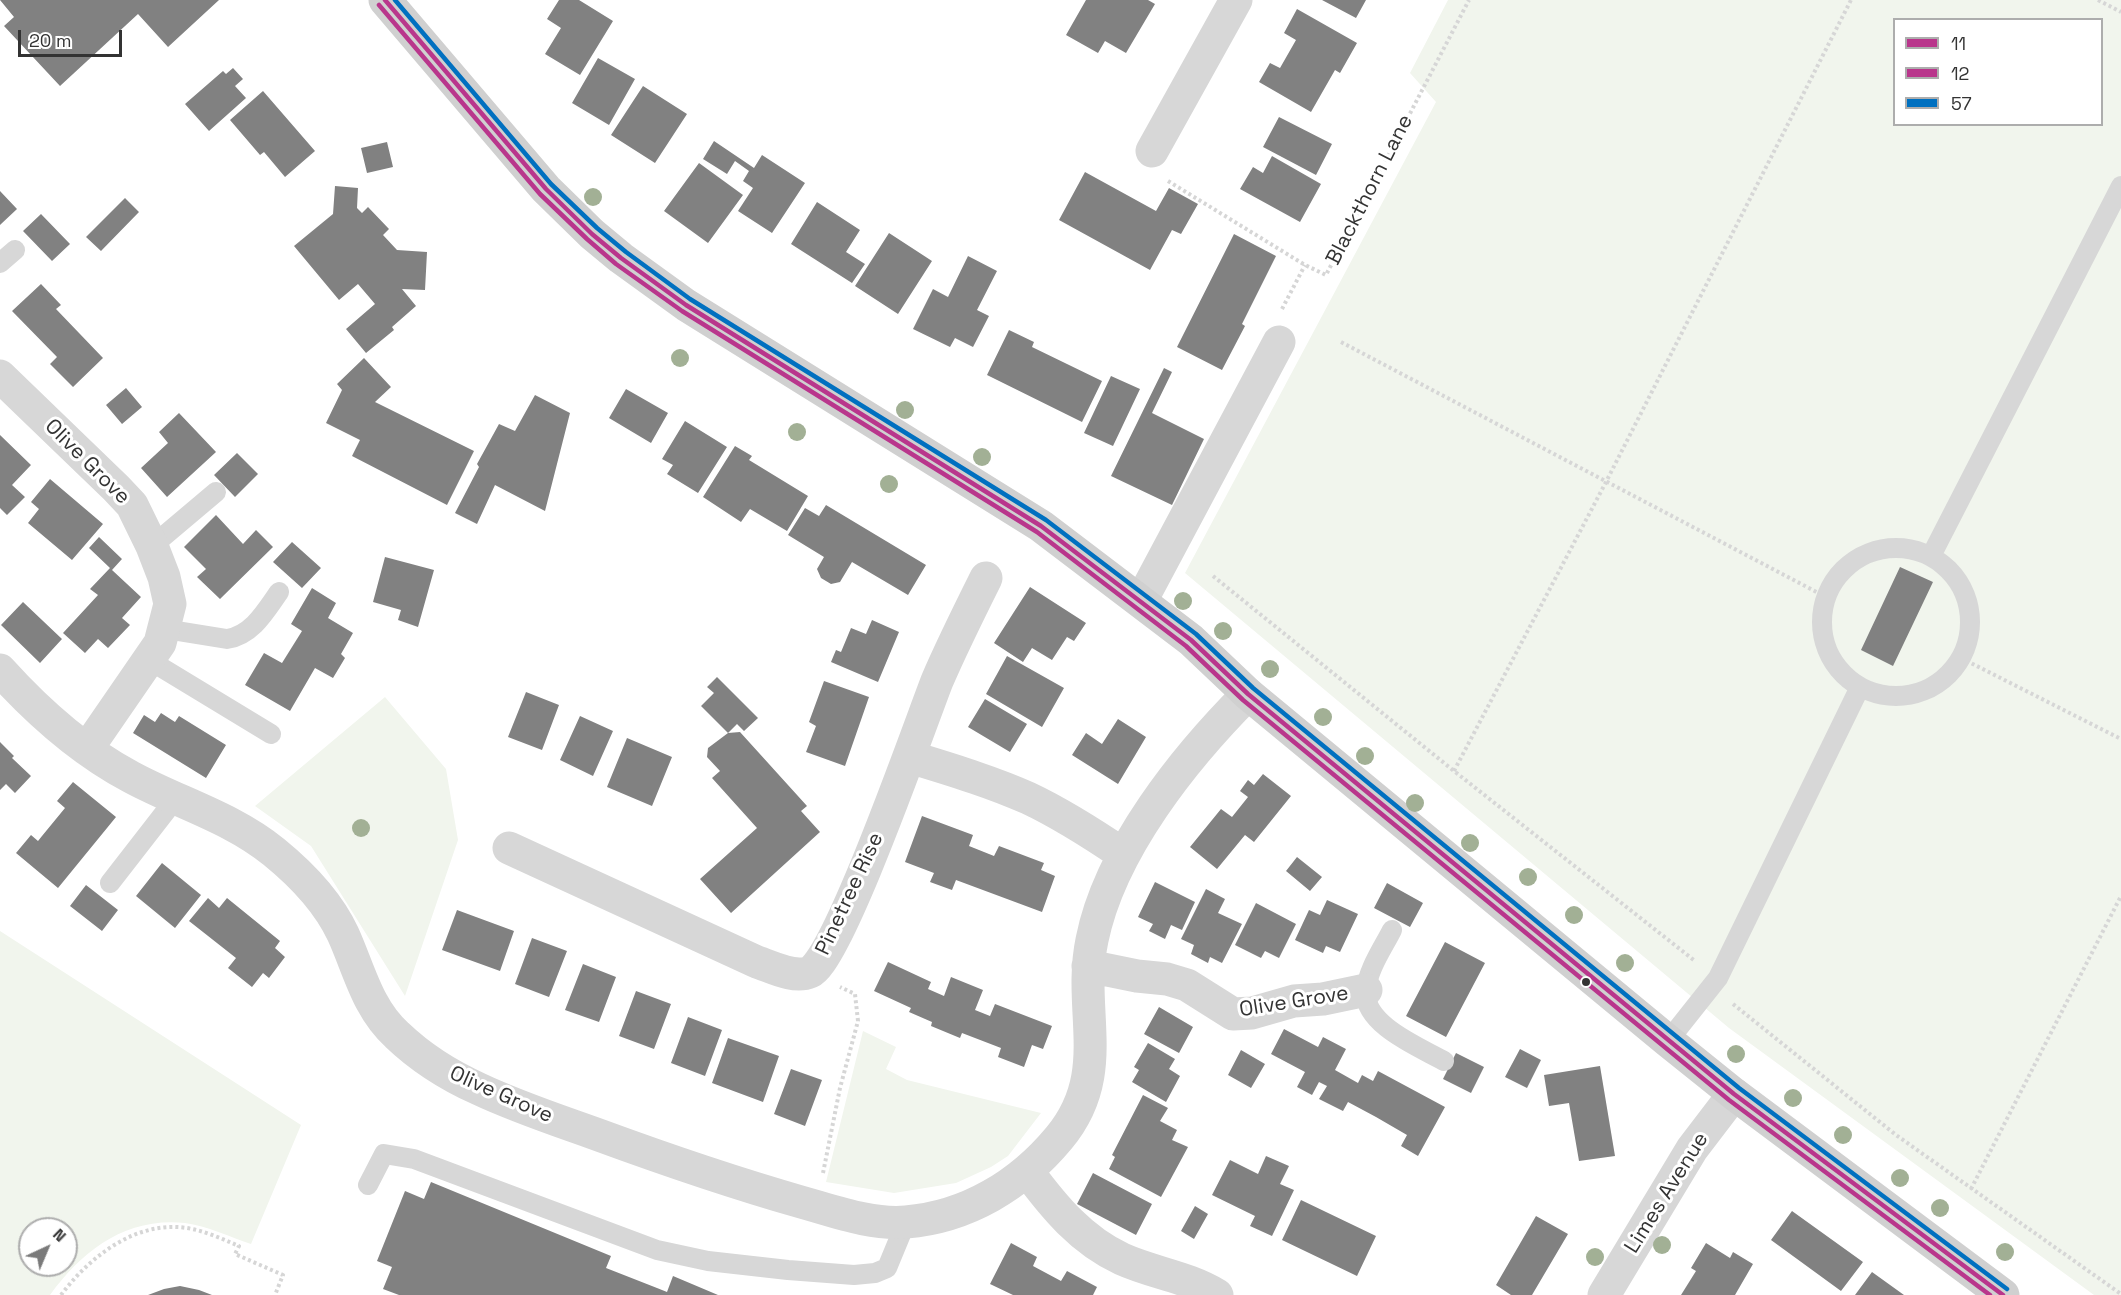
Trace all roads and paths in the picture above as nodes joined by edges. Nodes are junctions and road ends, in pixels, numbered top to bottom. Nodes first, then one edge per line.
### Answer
1 (385, 0) edge
2 (1236, 0) edge
3 (1469, 0) edge
4 (1851, 0) edge
5 (2098, 0) edge
6 (2121, 12) edge
7 (1152, 151) joint
8 (2121, 186) edge
9 (15, 250) dead end
10 (0, 263) edge
11 (1305, 265) junction
12 (1279, 342) joint
13 (1341, 342) dead end
14 (0, 376) edge
15 (1606, 482) junction
16 (216, 492) dead end
17 (152, 546) junction
18 (1931, 556) junction
19 (1213, 576) dead end
20 (986, 578) dead end
21 (279, 592) dead end
22 (1826, 597) junction
23 (1140, 601) junction
24 (165, 629) junction
25 (1961, 657) junction
26 (149, 660) junction
27 (0, 670) edge
28 (1860, 687) junction
29 (1248, 694) junction
30 (271, 734) dead end
31 (2121, 739) edge
32 (87, 749) junction
33 (909, 756) junction
34 (1454, 771) junction
35 (176, 798) junction
36 (509, 848) dead end
37 (1124, 855) junction
38 (110, 884) dead end
39 (2121, 896) edge
40 (1392, 930) dead end
41 (1088, 966) junction
42 (810, 972) junction
43 (1714, 982) junction
44 (1366, 990) junction
45 (1668, 1041) junction
46 (1444, 1061) dead end
47 (1734, 1094) junction
48 (1028, 1172) junction
49 (368, 1185) dead end
50 (1971, 1189) junction
51 (816, 1206) junction
52 (906, 1222) junction
53 (2121, 1294) edge
54 (61, 1295) edge
55 (275, 1295) edge
56 (1217, 1295) edge
57 (1604, 1295) edge
58 (2003, 1295) edge

1 - 23 main road
2 - 7 street
3 - 11 path, Blackthorn Lane
4 - 15 path
5 - 6 path
7 - 11 path
8 - 18 lane
9 - 10 lane
11 - 12 path, Blackthorn Lane
12 - 23 street
13 - 15 path
14 - 17 street, Olive Grove
15 - 22 path
15 - 34 path
16 - 17 lane
17 - 24 street, Olive Grove
18 - 22 lane
18 - 25 lane
19 - 34 path
20 - 33 street, Pinetree Rise
21 - 24 lane
22 - 28 lane
23 - 29 main road
24 - 26 street, Olive Grove
25 - 28 lane
25 - 31 path
26 - 30 lane
26 - 32 street, Olive Grove
27 - 32 street, Olive Grove
28 - 43 lane
29 - 37 street, Olive Grove
29 - 45 main road
32 - 35 street, Olive Grove
33 - 37 street
33 - 42 street, Pinetree Rise
34 - 43 path
35 - 38 lane
35 - 51 street, Olive Grove
36 - 42 street, Pinetree Rise
37 - 41 street, Olive Grove
39 - 50 path
40 - 44 lane
41 - 44 street, Olive Grove
41 - 48 street, Olive Grove
42 - 51 path
43 - 45 lane
43 - 50 path
44 - 46 lane
45 - 47 main road
47 - 57 street, Limes Avenue
47 - 58 main road
48 - 52 street, Olive Grove
48 - 56 street
49 - 52 lane
50 - 53 path
51 - 52 street, Olive Grove
54 - 55 path

